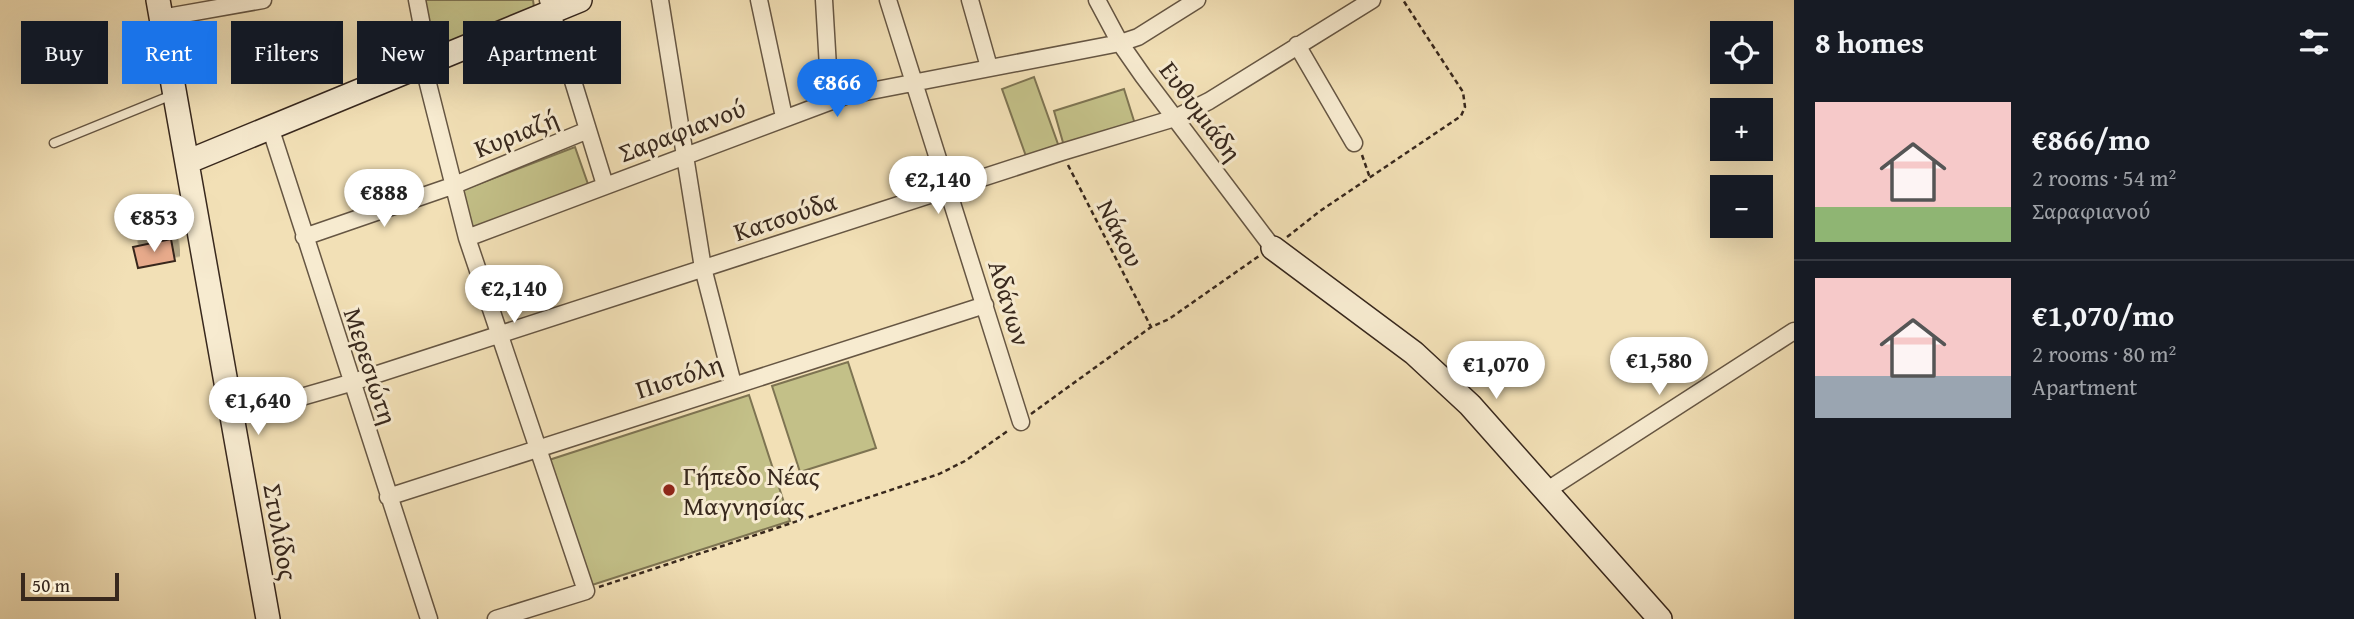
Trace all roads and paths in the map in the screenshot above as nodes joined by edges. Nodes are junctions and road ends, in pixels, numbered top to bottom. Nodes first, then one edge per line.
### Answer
1 (262, 0) edge
2 (416, 0) edge
3 (580, 0) edge
4 (660, 0) edge
5 (760, 0) edge
6 (824, 0) edge
7 (888, 0) edge
8 (970, 0) edge
9 (1097, 0) edge
10 (1197, 0) edge
11 (1372, 0) edge
12 (1403, 0) edge
13 (549, 6) edge
14 (160, 9) edge
15 (419, 21) edge
16 (1120, 43) junction
17 (1297, 45) junction
18 (449, 52) edge
19 (989, 67) junction
20 (915, 81) junction
21 (375, 84) edge
22 (430, 84) edge
23 (175, 94) junction
24 (830, 101) junction
25 (784, 117) junction
26 (1175, 118) junction
27 (271, 127) junction
28 (588, 130) junction
29 (54, 143) dead end
30 (1354, 143) joint
31 (1062, 152) junction
32 (686, 157) junction
33 (187, 162) junction
34 (1370, 178) junction
35 (452, 186) junction
36 (605, 186) junction
37 (949, 188) junction
38 (304, 236) junction
39 (467, 238) junction
40 (1273, 248) junction
41 (703, 268) junction
42 (985, 305) junction
43 (1151, 327) junction
44 (1794, 331) edge
45 (497, 335) junction
46 (351, 383) junction
47 (733, 384) junction
48 (232, 418) junction
49 (1021, 422) junction
50 (535, 447) junction
51 (1546, 491) junction
52 (388, 498) junction
53 (586, 591) junction
54 (268, 619) edge
55 (429, 619) edge
56 (496, 619) edge
57 (1661, 619) edge

1 - 14 street
2 - 15 street
3 - 13 street
4 - 32 street
5 - 25 street
6 - 24 street
7 - 20 street, Αδάνων
8 - 19 street
9 - 16 street, Ευθυμιάδη
10 - 16 street, Σαραφιανού
11 - 17 street, Κατσούδα
12 - 34 path
13 - 18 street
13 - 28 street
14 - 23 street, Στυλίδος
16 - 19 street, Σαραφιανού
16 - 26 street, Ευθυμιάδη
17 - 26 street, Κατσούδα
17 - 30 street
19 - 20 street, Σαραφιανού
20 - 24 street, Σαραφιανού
20 - 37 street, Αδάνων
21 - 27 street
22 - 35 street
23 - 29 lane
23 - 33 street, Στυλίδος
24 - 25 street, Σαραφιανού
25 - 32 street, Σαραφιανού
26 - 31 street, Κατσούδα
26 - 40 street, Ευθυμιάδη
27 - 33 street
27 - 38 street, Μερεσιώτη
28 - 35 street, Κυριαζή
28 - 36 street
30 - 34 path
31 - 37 street, Κατσούδα
31 - 43 path, Νάκου
32 - 36 street, Σαραφιανού
32 - 41 street
33 - 48 street, Στυλίδος
34 - 40 path
35 - 38 street, Κυριαζή
35 - 39 street
36 - 39 street, Σαραφιανού
37 - 41 street, Κατσούδα
37 - 42 street, Αδάνων
38 - 46 street, Μερεσιώτη
39 - 45 street
40 - 43 path
40 - 51 street
41 - 45 street, Κατσούδα
41 - 47 street
42 - 47 street, Πιστόλη
42 - 49 street, Αδάνων
43 - 49 path
44 - 51 street
45 - 46 street, Κατσούδα
45 - 50 street
46 - 48 street, Κατσούδα
46 - 52 street, Μερεσιώτη
47 - 50 street, Πιστόλη
48 - 54 street, Στυλίδος
49 - 53 path
50 - 52 street, Πιστόλη
50 - 53 street
51 - 57 street
52 - 55 street, Μερεσιώτη
53 - 56 street

